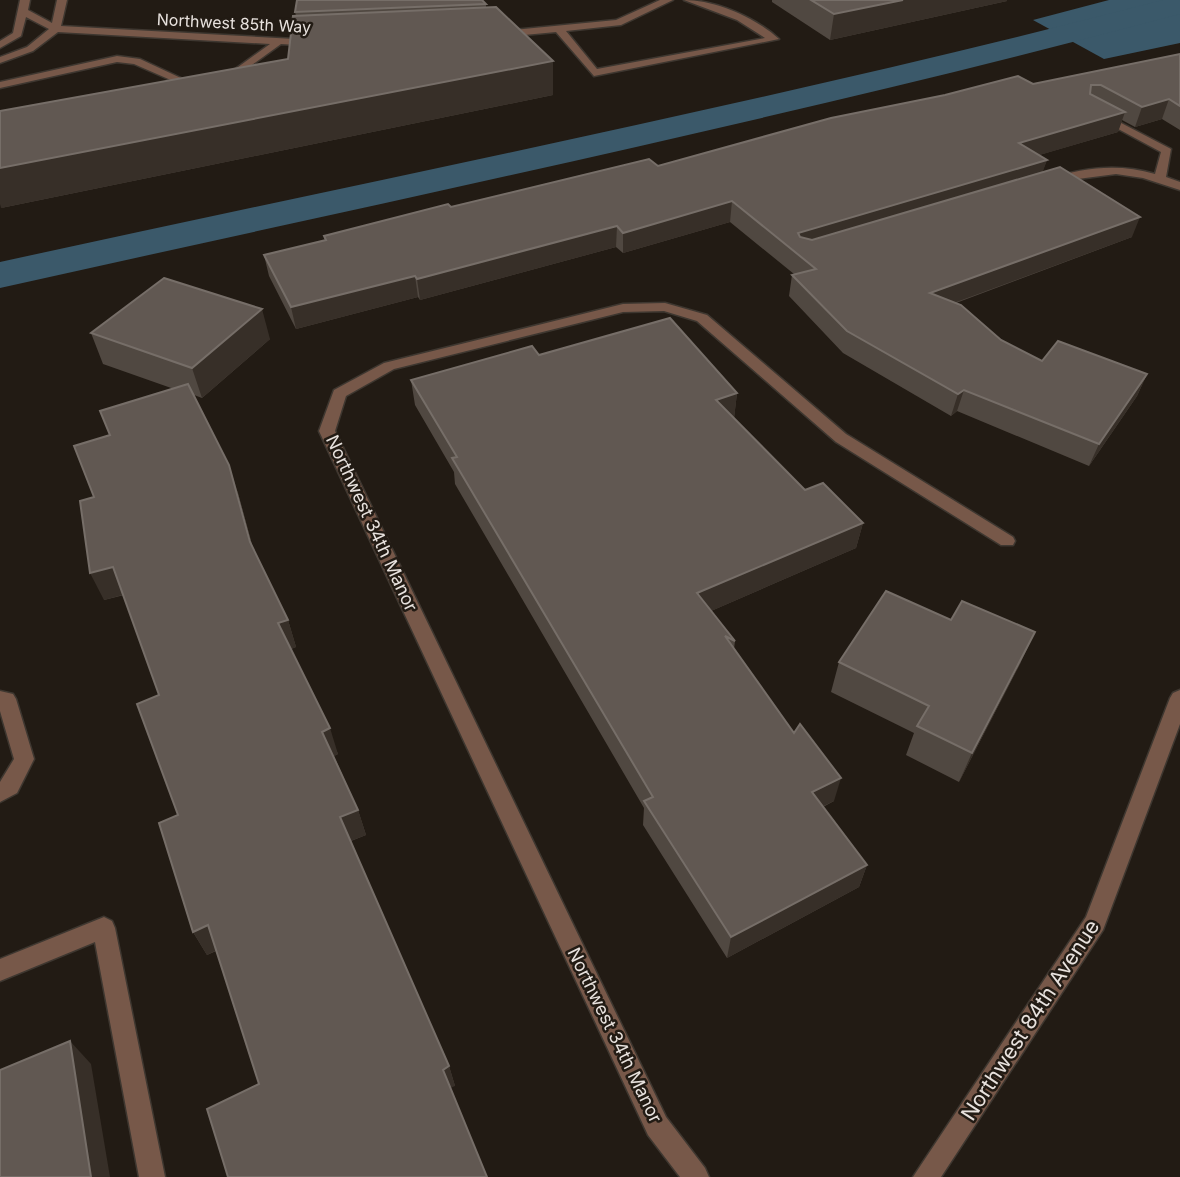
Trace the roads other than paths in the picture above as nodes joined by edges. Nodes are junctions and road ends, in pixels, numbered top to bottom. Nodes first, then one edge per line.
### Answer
1 (25, 0) edge
2 (62, 0) edge
3 (668, 0) edge
4 (689, 0) edge
5 (714, 0) edge
6 (701, 4) junction
7 (24, 12) junction
8 (56, 29) junction
9 (559, 30) junction
10 (494, 34) edge
11 (325, 43) edge
12 (276, 44) junction
13 (0, 45) edge
14 (0, 60) edge
15 (204, 83) junction
16 (0, 85) edge
17 (167, 92) edge
18 (1089, 109) edge
19 (1160, 179) junction
20 (1039, 185) edge
21 (1180, 186) edge
22 (1007, 541) dead end
23 (1180, 698) edge
24 (0, 699) edge
25 (0, 793) edge
26 (0, 970) edge
27 (152, 1177) edge
28 (696, 1177) edge
29 (926, 1177) edge

1 - 7 street
2 - 8 street
3 - 9 street
4 - 6 street
5 - 6 street
6 - 9 street
7 - 8 street
7 - 13 street
8 - 12 street, Northwest 85th Way
8 - 14 street
9 - 10 street
11 - 12 street, Northwest 85th Way
12 - 15 street
15 - 16 street
15 - 17 street
18 - 19 street
19 - 20 street
19 - 21 street
22 - 28 street, Northwest 34th Manor
23 - 29 street, Northwest 84th Avenue
24 - 25 street
26 - 27 street

